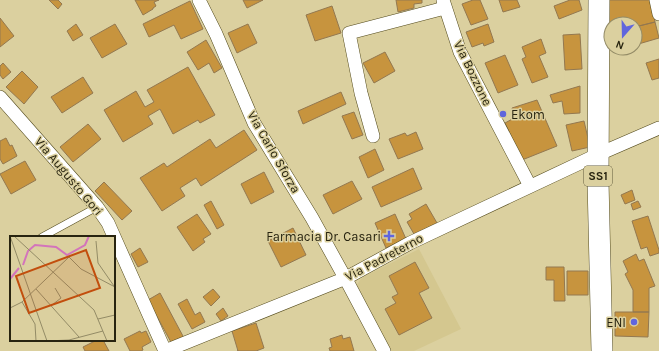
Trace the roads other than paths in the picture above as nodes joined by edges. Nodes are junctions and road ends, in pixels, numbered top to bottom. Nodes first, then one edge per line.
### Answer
1 (198, 0) edge
2 (599, 0) edge
3 (656, 0) edge
4 (444, 2) edge
5 (659, 14) edge
6 (0, 97) edge
7 (659, 128) edge
8 (373, 136) dead end
9 (599, 154) junction
10 (530, 186) junction
11 (97, 208) junction
12 (44, 236) edge
13 (114, 236) edge
14 (115, 239) edge
15 (346, 278) junction
16 (165, 351) edge
17 (384, 351) edge
18 (602, 351) edge

1 - 15 street, Via Carlo Sforza
2 - 9 main road, SS1
3 - 5 street
4 - 8 street
4 - 10 street, Via Bozzone
6 - 11 street, Via Augusto Gori
7 - 9 street, Via Padreterno
9 - 10 street, Via Padreterno
9 - 18 main road, SS1
10 - 15 street, Via Padreterno
11 - 12 lane
11 - 13 street, Via Augusto Gori
14 - 16 street, Via Augusto Gori
15 - 16 street, Via Padreterno
15 - 17 street, Via Carlo Sforza

